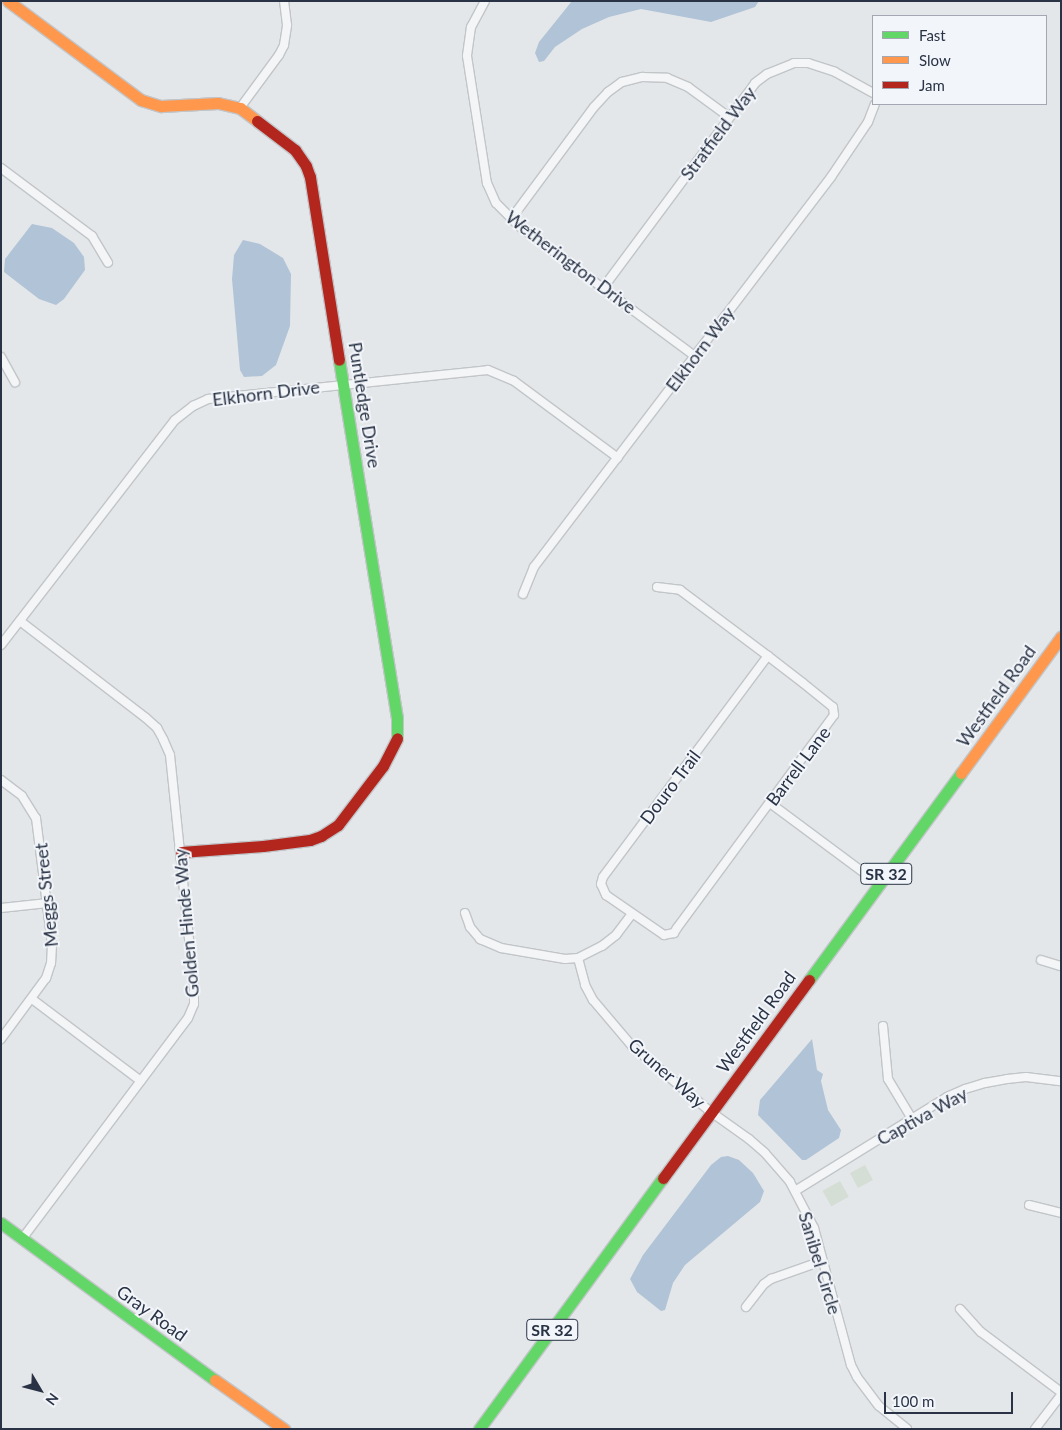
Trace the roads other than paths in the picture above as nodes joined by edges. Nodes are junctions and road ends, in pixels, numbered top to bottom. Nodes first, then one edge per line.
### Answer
1 (8, 1) edge
2 (284, 1) edge
3 (485, 1) edge
4 (872, 92) edge
5 (875, 105) edge
6 (240, 108) junction
7 (729, 117) junction
8 (1, 168) edge
9 (511, 219) junction
10 (108, 263) dead end
11 (603, 288) junction
12 (694, 356) junction
13 (1, 357) edge
14 (15, 382) dead end
15 (344, 384) junction
16 (618, 458) junction
17 (657, 587) dead end
18 (523, 594) dead end
19 (20, 621) junction
20 (1059, 642) edge
21 (1, 644) edge
22 (768, 656) junction
23 (1, 780) edge
24 (770, 803) junction
25 (181, 852) junction
26 (879, 884) junction
27 (48, 903) junction
28 (1, 908) edge
29 (465, 913) dead end
30 (632, 914) junction
31 (578, 958) junction
32 (1041, 960) dead end
33 (1061, 966) edge
34 (32, 999) junction
35 (883, 1026) dead end
36 (1, 1040) edge
37 (141, 1081) junction
38 (1061, 1081) edge
39 (712, 1112) junction
40 (912, 1119) junction
41 (795, 1191) junction
42 (1029, 1205) dead end
43 (1061, 1213) edge
44 (1, 1223) edge
45 (22, 1239) junction
46 (822, 1261) junction
47 (746, 1307) dead end
48 (960, 1309) dead end
49 (1061, 1393) edge
50 (284, 1429) edge
51 (479, 1429) edge
52 (907, 1429) edge
53 (1035, 1429) edge

1 - 6 street, Puntledge Drive
2 - 6 street
3 - 9 street, Wetherington Drive
4 - 7 street, Stratfield Way
5 - 12 street, Elkhorn Way
6 - 15 street, Puntledge Drive
7 - 9 street
7 - 11 street, Stratfield Way
8 - 10 street
9 - 11 street, Wetherington Drive
11 - 12 street, Wetherington Drive
12 - 16 street, Elkhorn Way
13 - 14 street
15 - 16 street, Elkhorn Drive
15 - 19 street, Elkhorn Drive
15 - 25 street, Puntledge Drive
16 - 18 street, Elkhorn Way
17 - 22 street, Barrell Lane
19 - 21 street, Elkhorn Drive
19 - 25 street, Golden Hinde Way
20 - 26 street, Westfield Road / SR 32
22 - 24 street, Barrell Lane
22 - 30 street, Douro Trail
23 - 27 street, Meggs Street
24 - 26 street
24 - 30 street, Barrell Lane
25 - 37 street, Golden Hinde Way
26 - 39 street, Westfield Road / SR 32
27 - 28 street
27 - 34 street, Meggs Street
29 - 31 street
30 - 31 street
31 - 39 street, Gruner Way
32 - 33 street
34 - 36 street, Meggs Street
34 - 37 street
35 - 40 street
37 - 45 street, Golden Hinde Way
38 - 40 street, Captiva Way
39 - 41 street, Sanibel Circle
39 - 51 street, Westfield Road / SR 32
40 - 41 street, Captiva Way
41 - 46 street, Sanibel Circle
42 - 43 street
44 - 45 street, Gray Road
45 - 50 street, Gray Road
46 - 47 street
46 - 52 street, Sanibel Circle
48 - 49 street
49 - 53 street

